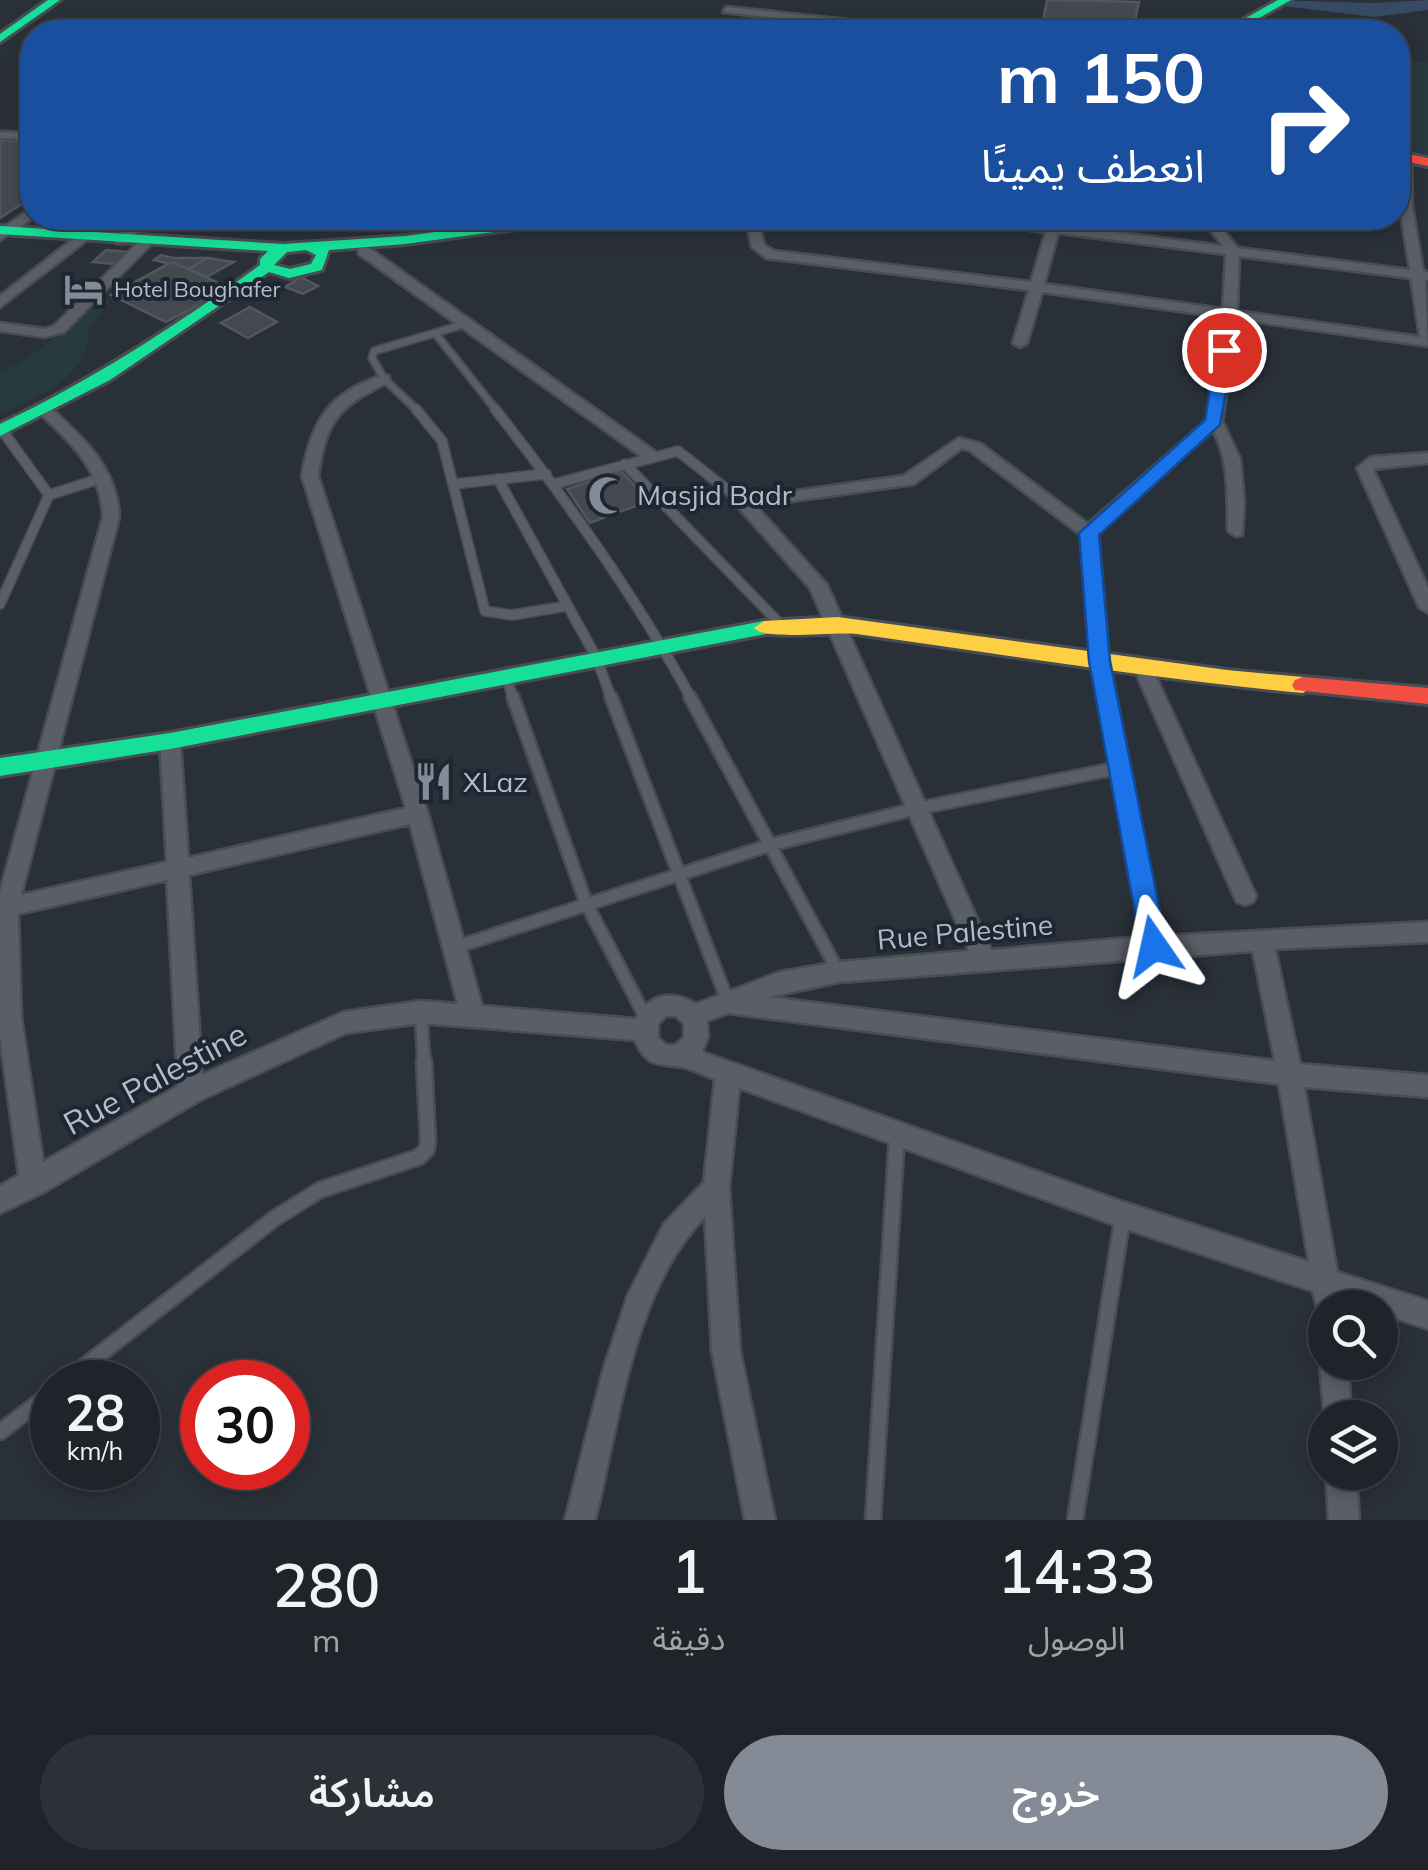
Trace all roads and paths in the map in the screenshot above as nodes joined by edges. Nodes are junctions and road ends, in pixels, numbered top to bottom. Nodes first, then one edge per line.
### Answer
1 (55, 0) edge
2 (1280, 3) edge
3 (726, 10) dead end
4 (27, 20) edge
5 (819, 20) edge
6 (1249, 20) edge
7 (1410, 221) edge
8 (73, 230) edge
9 (80, 230) edge
10 (92, 230) edge
11 (145, 230) edge
12 (146, 230) edge
13 (152, 230) edge
14 (479, 230) edge
15 (754, 230) edge
16 (1048, 230) edge
17 (1097, 230) edge
18 (1217, 230) edge
19 (3, 232) edge
20 (406, 240) junction
21 (1233, 250) junction
22 (364, 251) junction
23 (318, 254) junction
24 (277, 262) junction
25 (1422, 275) edge
26 (1036, 287) junction
27 (0, 303) edge
28 (1230, 315) junction
29 (468, 323) junction
30 (0, 328) edge
31 (435, 332) junction
32 (1428, 341) edge
33 (1020, 344) dead end
34 (384, 379) junction
35 (46, 411) junction
36 (1214, 421) junction
37 (1, 430) edge
38 (650, 456) junction
39 (1428, 458) edge
40 (625, 464) junction
41 (546, 474) junction
42 (106, 476) junction
43 (498, 479) junction
44 (454, 484) junction
45 (554, 484) junction
46 (49, 495) junction
47 (744, 504) junction
48 (1236, 531) dead end
49 (1089, 533) junction
50 (4, 585) edge
51 (0, 604) edge
52 (567, 606) junction
53 (1428, 608) edge
54 (838, 624) junction
55 (781, 625) junction
56 (662, 645) junction
57 (596, 657) junction
58 (1100, 661) junction
59 (1142, 666) junction
60 (505, 673) junction
61 (1428, 696) edge
62 (382, 700) junction
63 (170, 741) junction
64 (45, 760) junction
65 (0, 767) edge
66 (1118, 768) junction
67 (915, 809) junction
68 (418, 814) junction
69 (770, 845) junction
70 (178, 869) junction
71 (681, 877) junction
72 (1245, 896) dead end
73 (586, 904) junction
74 (4, 908) edge
75 (1428, 932) edge
76 (1262, 940) junction
77 (1154, 946) junction
78 (452, 949) junction
79 (985, 962) junction
80 (839, 972) junction
81 (728, 1003) junction
82 (421, 1012) junction
83 (473, 1016) junction
84 (693, 1016) junction
85 (4, 1018) edge
86 (645, 1025) junction
87 (679, 1055) junction
88 (728, 1074) junction
89 (1290, 1074) junction
90 (1428, 1086) edge
91 (191, 1092) junction
92 (898, 1136) junction
93 (33, 1184) junction
94 (716, 1188) junction
95 (0, 1200) edge
96 (1123, 1214) junction
97 (1328, 1279) junction
98 (1329, 1290) edge
99 (1428, 1315) edge
100 (92, 1360) edge
101 (30, 1409) edge
102 (0, 1432) edge
103 (1342, 1490) edge
104 (580, 1520) edge
105 (760, 1520) edge
106 (872, 1520) edge
107 (1075, 1520) edge
108 (1344, 1520) edge

1 - 4 street
2 - 6 street
3 - 5 street
7 - 25 street
8 - 19 street
9 - 27 street
10 - 11 street
12 - 30 street
13 - 24 street
14 - 20 street
15 - 26 street
16 - 26 street
17 - 21 street
18 - 21 street
20 - 22 street
20 - 23 street
21 - 25 street
21 - 28 street
22 - 23 street
22 - 29 street
23 - 24 street
24 - 35 street
25 - 32 street
26 - 28 street
26 - 33 street
28 - 32 street
28 - 36 street
29 - 31 lane
29 - 38 street
31 - 34 lane
31 - 41 lane
34 - 44 lane
34 - 62 street
35 - 37 street
35 - 42 street
36 - 48 street
36 - 49 street
37 - 46 lane
38 - 40 lane
38 - 47 lane
39 - 53 street
40 - 45 lane
40 - 55 lane
41 - 43 lane
41 - 45 lane
42 - 46 lane
42 - 64 street
43 - 44 lane
43 - 52 lane
44 - 52 lane
45 - 56 lane
46 - 50 lane
47 - 49 street
47 - 54 street
49 - 58 street
50 - 51 lane
52 - 57 lane
54 - 55 street
54 - 58 street
54 - 67 street
55 - 56 street
56 - 57 street
56 - 69 lane
57 - 60 street
57 - 71 lane
58 - 59 street
58 - 66 street
59 - 61 street
59 - 72 street
60 - 62 street
60 - 73 lane
62 - 63 street
62 - 68 street
63 - 64 street
63 - 70 street
64 - 65 street
64 - 74 street
66 - 67 lane
66 - 77 street
67 - 69 lane
67 - 79 street
68 - 70 street
68 - 78 street
69 - 71 lane
69 - 80 lane
70 - 74 street
70 - 91 street
71 - 73 lane
71 - 81 lane
73 - 78 lane
73 - 86 lane
74 - 85 street
75 - 76 street, Rue Palestine
76 - 77 street, Rue Palestine
76 - 89 street
77 - 79 street, Rue Palestine
78 - 83 street
79 - 80 street, Rue Palestine
80 - 81 street, Rue Palestine
81 - 84 street, Rue Palestine
81 - 89 street
82 - 83 street, Rue Palestine
82 - 91 street, Rue Palestine
82 - 100 lane
83 - 86 street, Rue Palestine
84 - 86 street
84 - 87 street
85 - 93 street
86 - 87 street
87 - 88 street
88 - 92 street
88 - 94 street
89 - 90 street
89 - 97 street
91 - 93 street, Rue Palestine
92 - 96 street
92 - 106 lane
93 - 95 street, Rue Palestine
94 - 104 street
94 - 105 street
96 - 97 street
96 - 107 lane
97 - 98 street
97 - 99 street
101 - 102 lane
103 - 108 street

